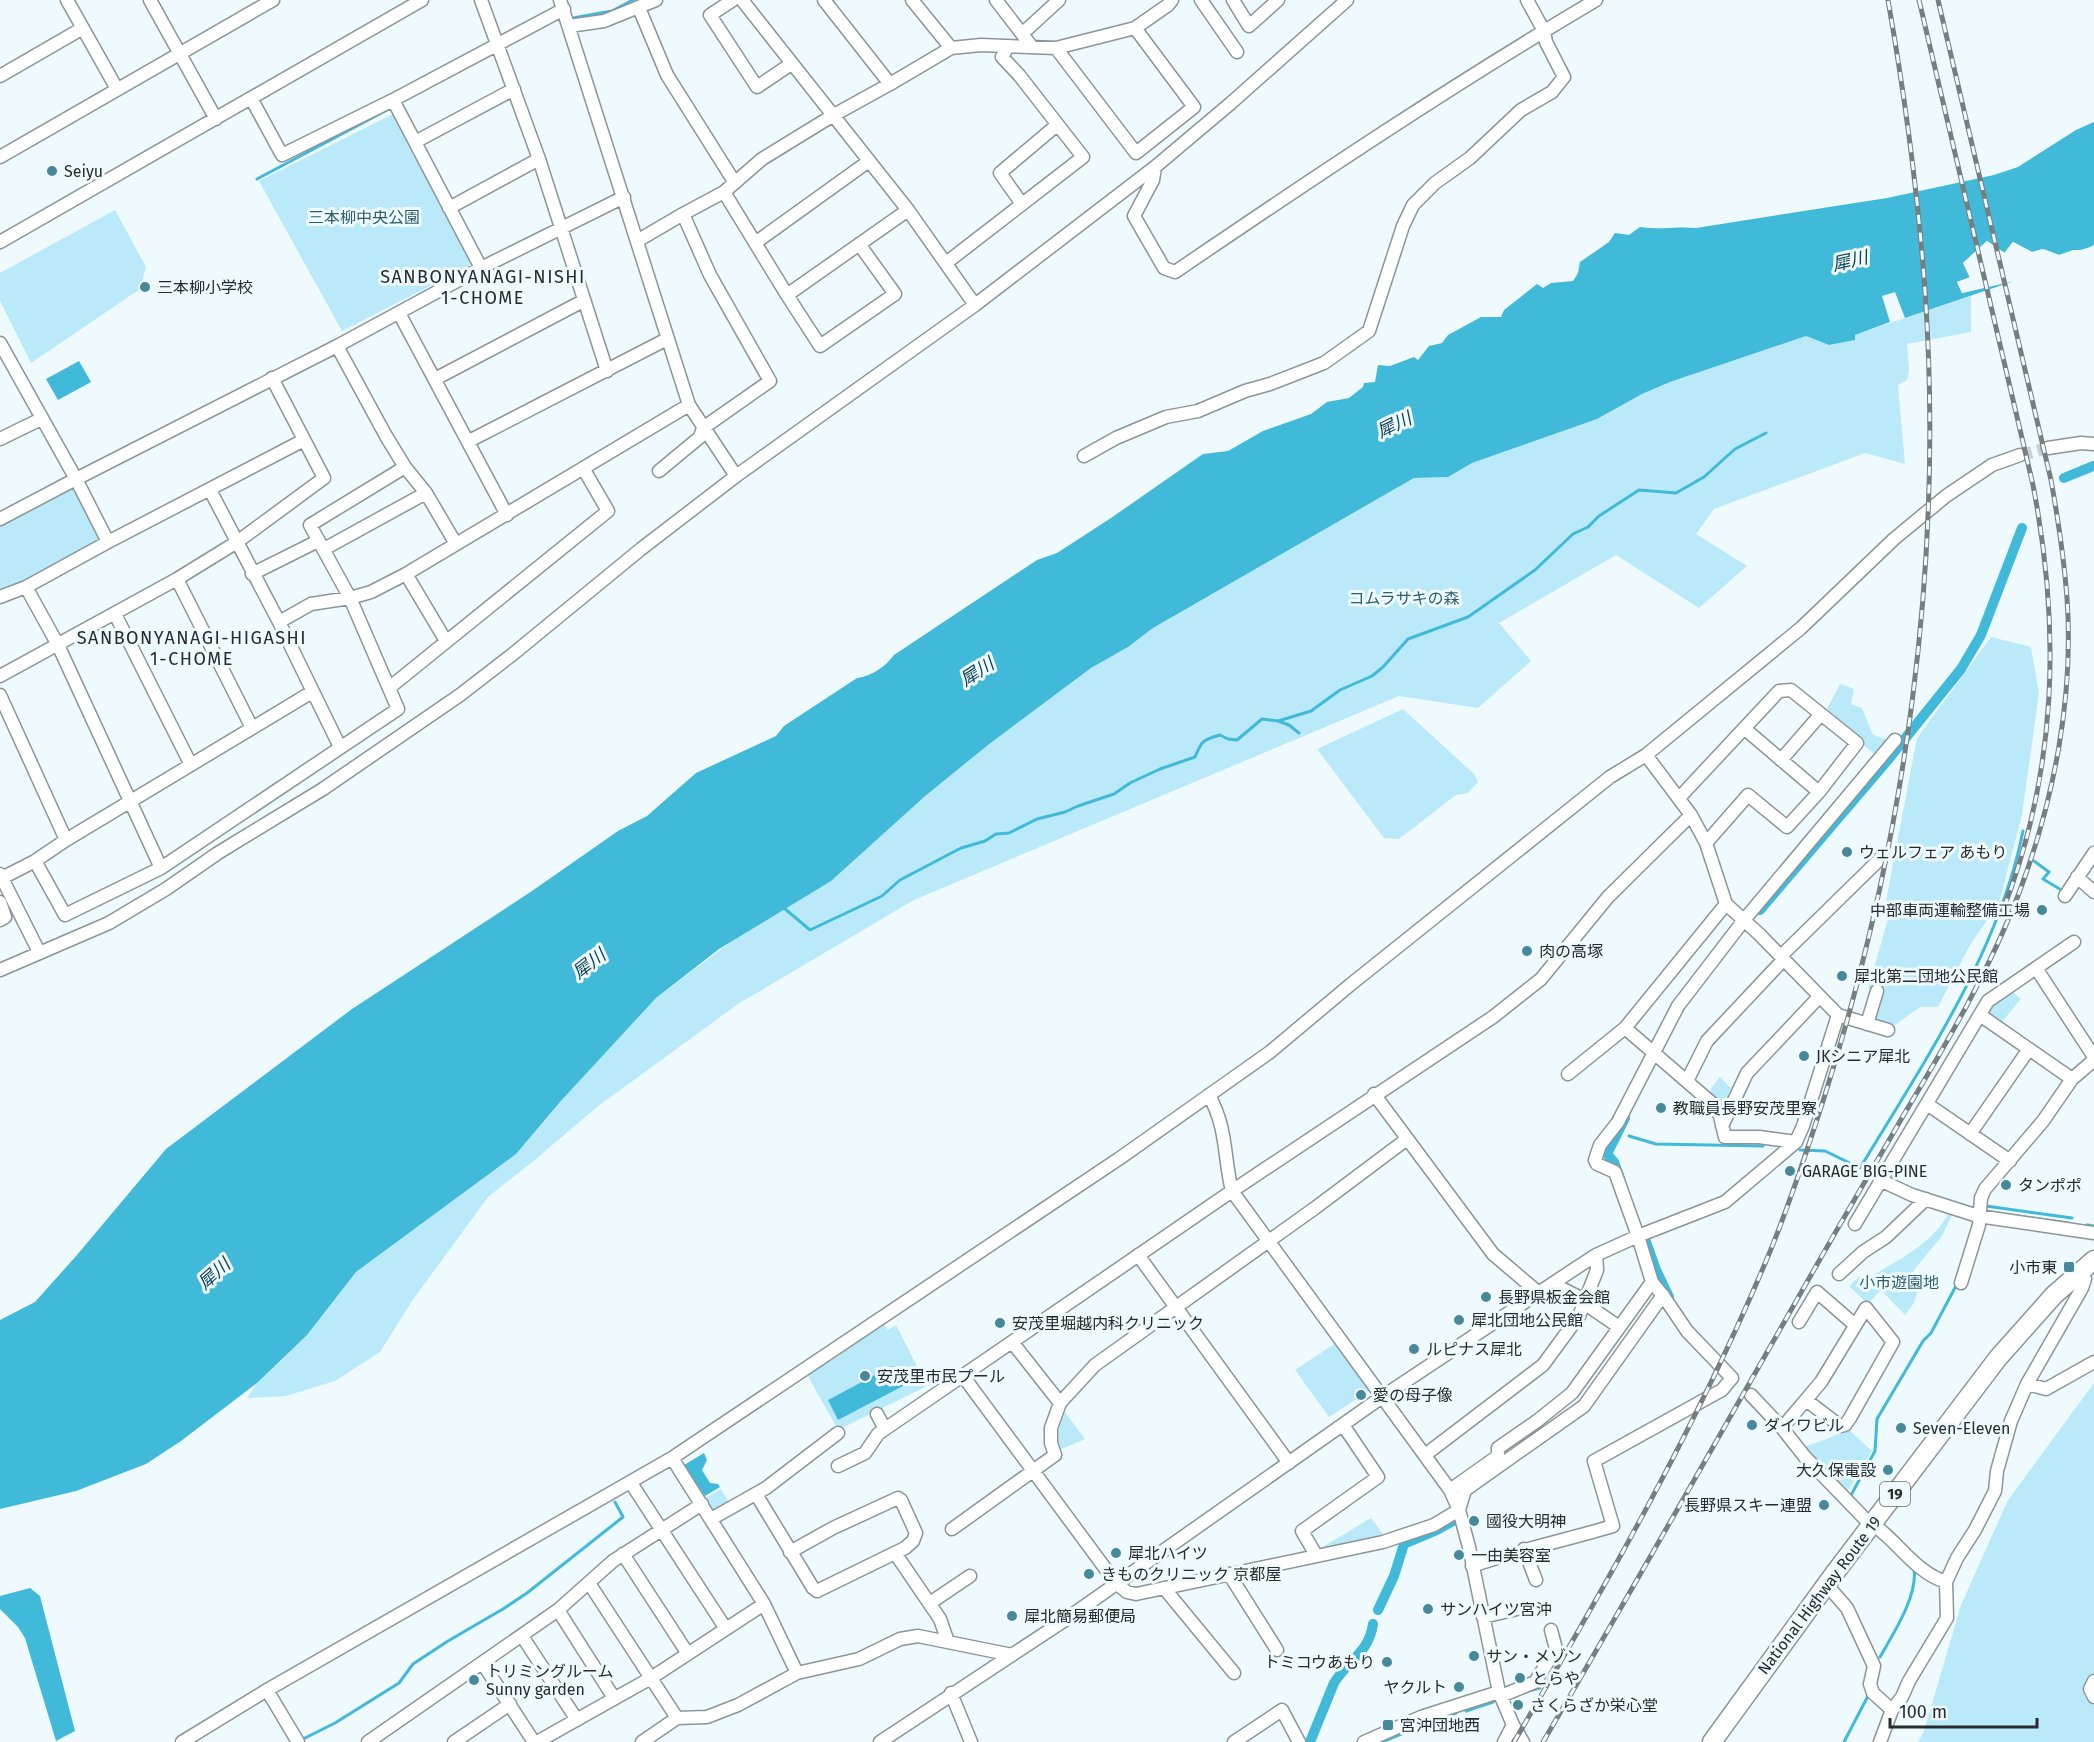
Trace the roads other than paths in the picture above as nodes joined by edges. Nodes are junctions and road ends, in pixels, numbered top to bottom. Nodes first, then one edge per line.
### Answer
1 (67, 0) edge
2 (150, 0) edge
3 (273, 0) edge
4 (422, 0) edge
5 (482, 0) edge
6 (656, 0) edge
7 (734, 0) edge
8 (742, 0) edge
9 (824, 0) edge
10 (912, 0) edge
11 (996, 0) edge
12 (1059, 0) edge
13 (1201, 0) edge
14 (1233, 0) edge
15 (1278, 0) edge
16 (1347, 0) edge
17 (1527, 0) edge
18 (1596, 0) edge
19 (1168, 2) edge
20 (562, 4) edge
21 (639, 8) junction
22 (569, 26) junction
23 (83, 28) junction
24 (1134, 28) junction
25 (1544, 31) junction
26 (1023, 33) junction
27 (497, 43) junction
28 (1032, 47) junction
29 (951, 48) junction
30 (1007, 48) junction
31 (1056, 48) junction
32 (1237, 52) dead end
33 (179, 53) junction
34 (791, 64) junction
35 (0, 76) edge
36 (890, 84) junction
37 (117, 89) junction
38 (514, 89) junction
39 (251, 98) junction
40 (393, 100) junction
41 (832, 116) junction
42 (216, 119) junction
43 (1057, 124) junction
44 (415, 142) junction
45 (0, 157) edge
46 (538, 159) junction
47 (869, 162) junction
48 (1155, 167) junction
49 (735, 183) junction
50 (724, 192) junction
51 (624, 197) junction
52 (1022, 204) junction
53 (449, 208) junction
54 (908, 210) junction
55 (683, 214) junction
56 (562, 229) junction
57 (637, 241) junction
58 (0, 242) edge
59 (755, 243) junction
60 (859, 244) junction
61 (946, 263) junction
62 (481, 268) junction
63 (787, 295) junction
64 (583, 301) junction
65 (975, 305) junction
66 (399, 313) junction
67 (667, 339) junction
68 (0, 343) edge
69 (336, 346) junction
70 (607, 371) junction
71 (272, 378) junction
72 (435, 379) junction
73 (689, 405) junction
74 (41, 419) junction
75 (703, 428) junction
76 (0, 439) edge
77 (304, 440) junction
78 (469, 441) junction
79 (2094, 444) edge
80 (2048, 448) tunnel mouth
81 (2019, 455) tunnel mouth
82 (1084, 456) dead end
83 (405, 467) junction
84 (583, 468) junction
85 (659, 471) dead end
86 (736, 476) junction
87 (76, 479) junction
88 (210, 490) junction
89 (426, 493) junction
90 (507, 515) junction
91 (0, 519) edge
92 (108, 542) junction
93 (237, 542) junction
94 (456, 544) junction
95 (321, 545) junction
96 (252, 574) junction
97 (406, 574) junction
98 (177, 579) junction
99 (26, 587) junction
100 (0, 597) edge
101 (350, 598) junction
102 (115, 614) junction
103 (279, 622) junction
104 (446, 641) junction
105 (58, 645) junction
106 (0, 676) edge
107 (389, 688) junction
108 (312, 692) junction
109 (0, 695) edge
110 (1821, 714) junction
111 (252, 728) junction
112 (1745, 729) junction
113 (1895, 740) dead end
114 (340, 747) junction
115 (1646, 755) junction
116 (1781, 760) junction
117 (191, 765) junction
118 (1819, 792) junction
119 (1679, 798) junction
120 (130, 802) junction
121 (1691, 815) junction
122 (66, 840) junction
123 (1706, 843) junction
124 (2094, 852) edge
125 (1882, 857) dead end
126 (35, 861) junction
127 (161, 868) junction
128 (1, 876) edge
129 (2077, 876) junction
130 (2094, 892) edge
131 (2065, 896) dead end
132 (3, 897) edge
133 (1726, 904) junction
134 (0, 920) edge
135 (1744, 920) junction
136 (2074, 942) dead end
137 (39, 952) junction
138 (1783, 958) junction
139 (2036, 968) junction
140 (0, 970) edge
141 (1876, 991) dead end
142 (1819, 997) junction
143 (1838, 1015) junction
144 (1980, 1015) junction
145 (1867, 1024) junction
146 (1625, 1028) junction
147 (1888, 1030) dead end
148 (2029, 1049) junction
149 (1653, 1052) junction
150 (2094, 1058) edge
151 (1568, 1074) dead end
152 (2072, 1079) junction
153 (1687, 1081) junction
154 (1374, 1094) junction
155 (1209, 1095) junction
156 (1927, 1104) junction
157 (1722, 1126) junction
158 (1970, 1134) junction
159 (1407, 1139) junction
160 (1796, 1142) junction
161 (2010, 1161) junction
162 (1882, 1181) junction
163 (1232, 1191) junction
164 (1926, 1199) junction
165 (1979, 1212) junction
166 (1856, 1224) dead end
167 (2094, 1233) edge
168 (1638, 1236) junction
169 (1268, 1242) junction
170 (1138, 1255) junction
171 (1596, 1255) junction
172 (2094, 1260) edge
173 (2079, 1272) junction
174 (1839, 1274) dead end
175 (1652, 1282) junction
176 (1962, 1283) dead end
177 (1553, 1284) junction
178 (1540, 1294) junction
179 (1663, 1295) junction
180 (1584, 1301) junction
181 (1177, 1306) junction
182 (1799, 1322) dead end
183 (1855, 1325) junction
184 (1619, 1327) junction
185 (1012, 1342) junction
186 (2094, 1362) edge
187 (963, 1376) junction
188 (2027, 1384) junction
189 (1750, 1395) dead end
190 (1382, 1397) junction
191 (1806, 1400) junction
192 (1060, 1403) junction
193 (877, 1414) dead end
194 (1342, 1425) junction
195 (1782, 1428) junction
196 (885, 1429) junction
197 (838, 1433) dead end
198 (1425, 1455) junction
199 (672, 1458) junction
200 (1288, 1463) junction
201 (838, 1466) dead end
202 (1032, 1470) junction
203 (631, 1483) junction
204 (1450, 1490) junction
205 (755, 1494) junction
206 (702, 1504) junction
207 (1459, 1510) junction
208 (711, 1519) junction
209 (1872, 1523) junction
210 (662, 1528) junction
211 (952, 1529) dead end
212 (1524, 1549) junction
213 (790, 1552) junction
214 (895, 1553) junction
215 (623, 1554) junction
216 (1316, 1555) junction
217 (1472, 1566) junction
218 (1229, 1574) junction
219 (970, 1576) dead end
220 (1536, 1580) dead end
221 (1946, 1582) junction
222 (589, 1583) junction
223 (1116, 1583) junction
224 (1825, 1586) junction
225 (1164, 1588) junction
226 (930, 1603) junction
227 (764, 1604) junction
228 (1517, 1609) dead end
229 (558, 1610) junction
230 (1483, 1617) junction
231 (726, 1629) junction
232 (1551, 1630) dead end
233 (522, 1636) junction
234 (948, 1642) junction
235 (1277, 1650) dead end
236 (688, 1654) junction
237 (1012, 1655) junction
238 (483, 1664) junction
239 (797, 1673) junction
240 (1234, 1673) dead end
241 (651, 1678) junction
242 (2094, 1681) edge
243 (267, 1690) junction
244 (951, 1693) junction
245 (1500, 1694) junction
246 (2094, 1697) edge
247 (614, 1698) junction
248 (510, 1704) junction
249 (1892, 1710) junction
250 (677, 1718) junction
251 (577, 1720) junction
252 (1513, 1725) junction
253 (560, 1737) edge
254 (1371, 1740) edge
255 (183, 1742) edge
256 (298, 1742) edge
257 (368, 1742) edge
258 (454, 1742) edge
259 (536, 1742) edge
260 (642, 1742) edge
261 (880, 1742) edge
262 (971, 1742) edge
263 (1234, 1742) edge
264 (1299, 1742) edge
265 (1504, 1742) edge
266 (1523, 1742) edge
267 (1712, 1742) edge
268 (1880, 1742) edge

1 - 23 street
2 - 33 street
3 - 33 street
4 - 39 street
5 - 27 street
6 - 21 street
7 - 34 street
8 - 34 street
9 - 36 street
10 - 29 street
11 - 26 street
12 - 26 street
13 - 32 street
14 - 15 street
16 - 48 street
17 - 25 street
18 - 25 street
19 - 24 street
20 - 22 street
20 - 27 street
21 - 22 street
21 - 49 street
22 - 51 street
23 - 35 street
23 - 37 street
24 - 31 street
24 - 31 street
25 - 48 street
25 - 82 street
26 - 28 street
27 - 38 street
27 - 40 street
28 - 30 street
28 - 31 street
29 - 30 street
29 - 36 street
30 - 43 street
33 - 37 street
33 - 42 street
34 - 41 street
36 - 41 street
37 - 45 street
38 - 44 street
38 - 46 street
39 - 40 street
39 - 42 street
40 - 44 street
41 - 47 street
41 - 49 street
42 - 58 street
43 - 52 street
43 - 52 street
44 - 53 street
46 - 53 street
46 - 56 street
47 - 54 street
47 - 59 street
48 - 65 street
49 - 50 street
50 - 55 street
50 - 59 street
51 - 56 street
51 - 57 street
52 - 61 street
53 - 62 street
54 - 60 street
54 - 61 street
55 - 57 street
55 - 75 street
56 - 62 street
56 - 64 street
57 - 67 street
59 - 63 street
60 - 63 street
60 - 63 street
61 - 65 street
62 - 66 street
64 - 70 street
64 - 72 street
65 - 86 street
66 - 69 street
66 - 72 street
67 - 70 street
67 - 73 street
68 - 74 street
69 - 71 street
69 - 83 street
70 - 78 street
71 - 77 street
71 - 87 street
72 - 78 street
73 - 75 street
73 - 84 street
74 - 76 street
74 - 87 street
75 - 85 street
75 - 86 street
77 - 88 street
77 - 93 street
78 - 90 street
79 - 80 street
81 - 115 street
83 - 89 street
83 - 95 street
84 - 90 street
84 - 104 street
86 - 137 street
87 - 91 street
87 - 92 street
88 - 92 street
88 - 93 street
89 - 94 street
89 - 95 street
90 - 94 street
92 - 99 street
93 - 96 street
93 - 98 street
94 - 97 street
95 - 96 street
95 - 101 street
96 - 103 street
97 - 101 street
97 - 104 street
98 - 102 street
98 - 111 street
99 - 100 street
99 - 105 street
101 - 103 street
101 - 107 street
102 - 105 street
102 - 117 street
103 - 108 street
104 - 107 street
105 - 106 street
105 - 120 street
107 - 114 street
108 - 111 street
108 - 114 street
109 - 122 street
110 - 112 street
110 - 116 street
110 - 118 street
111 - 117 street
112 - 116 street
112 - 119 street
113 - 135 street
114 - 127 street
115 - 119 street
115 - 155 street
116 - 118 street
117 - 120 street
118 - 123 street
119 - 121 street
120 - 122 street
120 - 127 street
121 - 123 street
121 - 154 street
122 - 126 street
123 - 133 street
124 - 129 street
125 - 138 street
126 - 127 street
126 - 128 street
128 - 132 street
129 - 130 street
129 - 131 street
132 - 134 street
132 - 137 street
133 - 135 street
133 - 146 street
135 - 138 street
135 - 149 street
136 - 139 street
137 - 140 street
138 - 142 street
138 - 153 street
139 - 144 street
139 - 150 street
141 - 145 street
142 - 143 street
142 - 157 street
143 - 145 street
143 - 160 street
144 - 148 street
144 - 156 street
145 - 147 street
146 - 149 street
146 - 151 street
148 - 152 street
148 - 158 street
149 - 153 street
149 - 168 street
150 - 152 street
152 - 161 street
153 - 157 street
154 - 159 street
154 - 163 street
155 - 163 street
155 - 199 street
156 - 158 street
156 - 162 street
157 - 160 street
158 - 161 street
159 - 169 street
159 - 178 street
160 - 168 street
161 - 165 street
162 - 164 street
162 - 166 street
163 - 169 street
163 - 170 street
164 - 165 street
164 - 174 street
165 - 167 street
165 - 176 street
168 - 171 street
168 - 175 street
169 - 181 street
169 - 190 street
170 - 181 street
170 - 185 street
171 - 177 street
171 - 180 street
172 - 173 highway, National Highway Route 19 / 19
173 - 188 street
173 - 209 highway, National Highway Route 19 / 19
175 - 179 street
175 - 184 street
177 - 178 street
177 - 180 street
178 - 190 street
179 - 207 street
179 - 212 street
180 - 184 street
180 - 198 street
181 - 192 street
181 - 200 street
182 - 183 street
183 - 191 street
183 - 191 street
184 - 204 street
185 - 187 street
185 - 192 street
186 - 188 street
187 - 196 street
187 - 202 street
188 - 221 street
189 - 195 street
190 - 194 street
190 - 198 street
191 - 195 street
192 - 202 street
193 - 196 street
194 - 200 street
194 - 216 street
195 - 209 street
196 - 201 street
197 - 205 street
198 - 204 street
199 - 203 street
199 - 206 street
200 - 223 street
202 - 211 street
202 - 223 street
203 - 210 street
203 - 243 street
204 - 207 street
205 - 208 street
205 - 213 street
206 - 208 street
206 - 210 street
207 - 216 street
207 - 217 street
208 - 227 street
209 - 221 street
209 - 224 highway, National Highway Route 19 / 19
210 - 215 street
210 - 231 street
212 - 217 street
212 - 220 street
213 - 214 street
213 - 214 street
214 - 226 street
215 - 222 street
215 - 236 street
216 - 218 street
217 - 230 street
218 - 225 street
218 - 235 street
219 - 226 street
221 - 249 street
222 - 229 street
222 - 241 street
223 - 225 street
223 - 237 street
224 - 249 street
224 - 267 highway, National Highway Route 19 / 19
225 - 240 street
226 - 234 street
227 - 231 street
227 - 239 street
228 - 230 street
229 - 233 street
229 - 247 street
230 - 245 street
231 - 236 street
232 - 245 street
233 - 238 street
233 - 251 street
234 - 237 street
234 - 239 street
236 - 241 street
237 - 244 street
238 - 248 street
238 - 257 street
239 - 250 street
241 - 247 street
241 - 250 street
242 - 246 street
243 - 255 street
243 - 256 street
244 - 261 street
244 - 262 street
245 - 252 street
245 - 254 street
247 - 251 street
248 - 258 street
248 - 259 street
249 - 268 street
250 - 260 street
251 - 253 street
252 - 265 street
252 - 266 street
253 - 259 street
263 - 264 street

